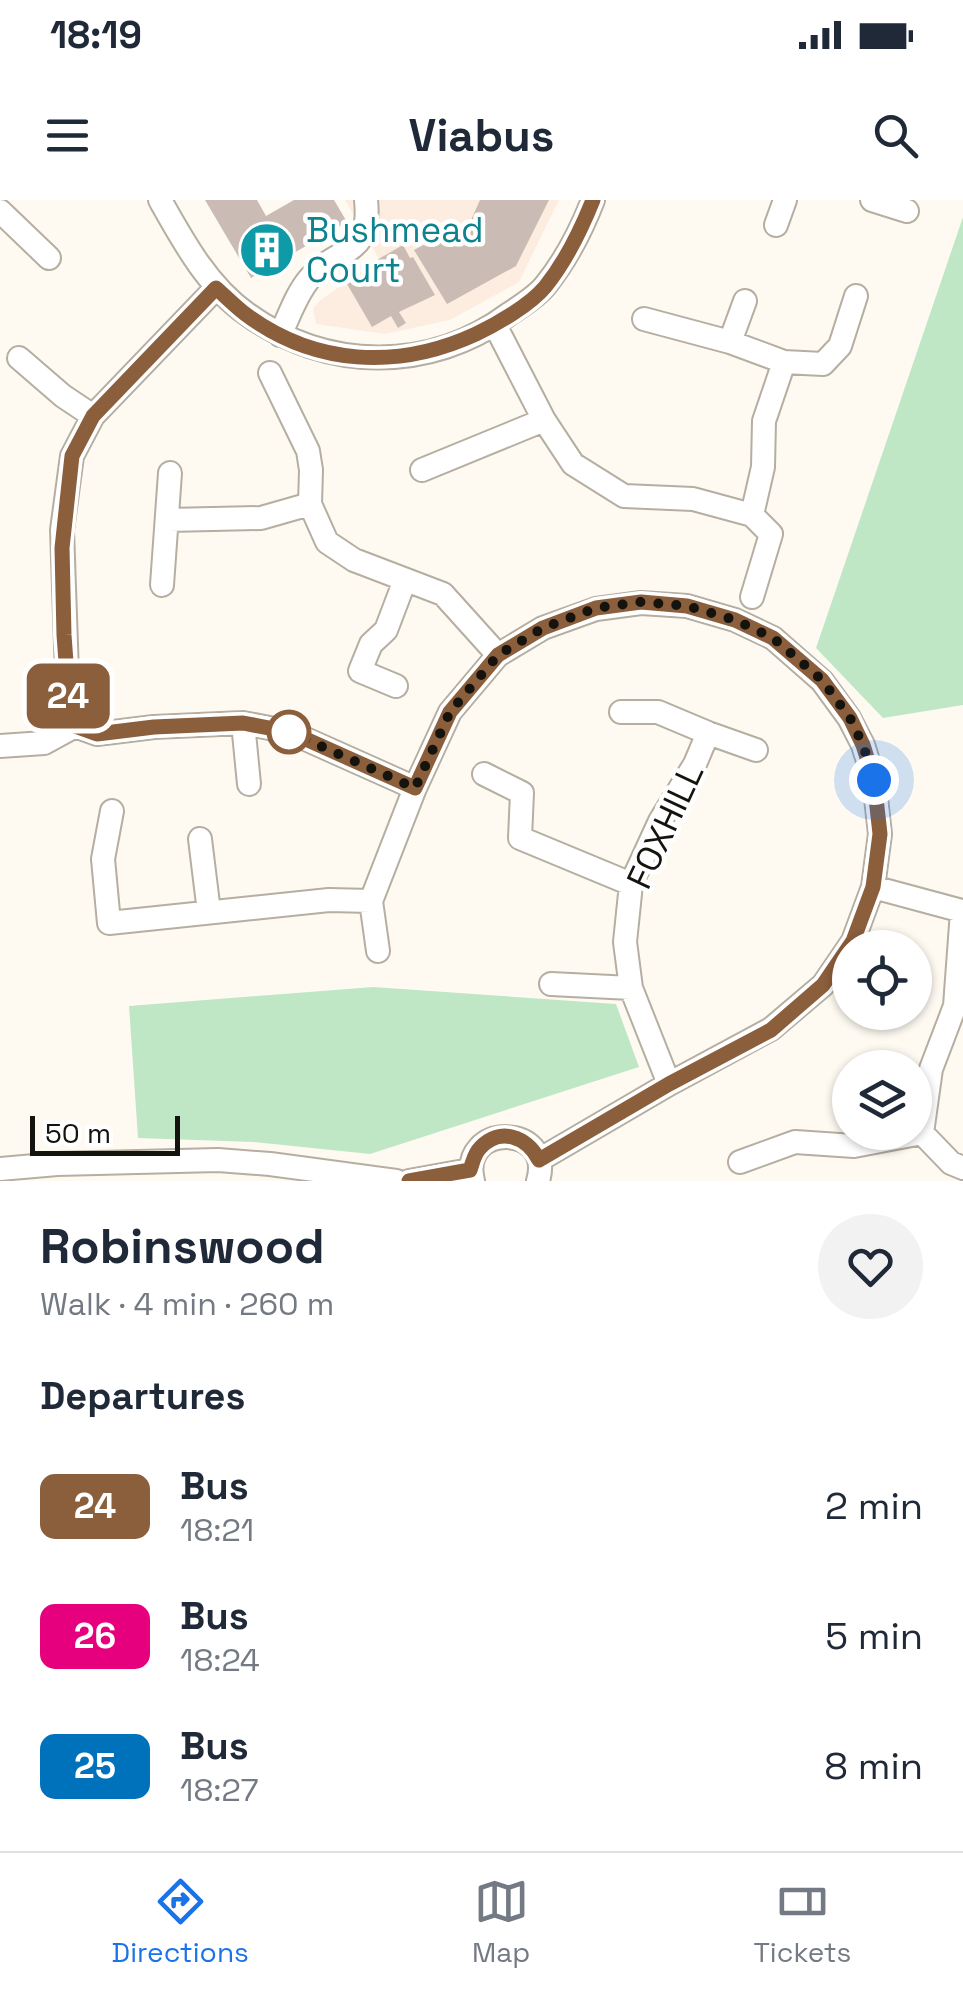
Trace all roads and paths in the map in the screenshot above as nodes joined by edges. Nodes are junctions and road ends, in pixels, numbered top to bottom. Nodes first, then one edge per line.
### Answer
1 (160, 200) edge
2 (366, 200) edge
3 (593, 200) edge
4 (785, 200) edge
5 (872, 200) edge
6 (907, 211) dead end
7 (0, 212) edge
8 (776, 225) dead end
9 (49, 258) dead end
10 (216, 288) junction
11 (856, 296) dead end
12 (744, 301) dead end
13 (644, 320) dead end
14 (495, 325) junction
15 (280, 335) junction
16 (730, 342) junction
17 (20, 358) dead end
18 (784, 362) junction
19 (270, 373) dead end
20 (93, 416) junction
21 (544, 420) junction
22 (422, 470) dead end
23 (170, 473) dead end
24 (310, 504) junction
25 (752, 516) junction
26 (168, 520) junction
27 (405, 580) junction
28 (162, 585) dead end
29 (752, 597) dead end
30 (498, 655) junction
31 (396, 686) dead end
32 (621, 712) dead end
33 (243, 723) junction
34 (75, 726) junction
35 (708, 732) junction
36 (0, 746) edge
37 (756, 750) dead end
38 (484, 774) dead end
39 (249, 784) dead end
40 (415, 788) junction
41 (112, 811) dead end
42 (200, 839) dead end
43 (631, 884) junction
44 (873, 887) junction
45 (371, 901) junction
46 (963, 908) edge
47 (209, 912) junction
48 (378, 950) dead end
49 (551, 984) dead end
50 (632, 988) junction
51 (932, 1065) edge
52 (669, 1084) junction
53 (932, 1143) edge
54 (832, 1145) edge
55 (740, 1162) dead end
56 (963, 1168) edge
57 (0, 1169) edge
58 (539, 1171) edge
59 (472, 1176) edge
60 (396, 1181) edge
61 (408, 1181) edge

1 - 10 street
2 - 15 street
3 - 14 street
4 - 8 street
5 - 6 street
7 - 9 street
10 - 15 street
10 - 20 street
11 - 18 street
12 - 16 street
13 - 16 street
14 - 15 street
14 - 21 street
16 - 18 street
17 - 20 street
18 - 25 street
19 - 24 street
20 - 34 street
21 - 22 street
21 - 25 street
23 - 26 street
24 - 26 street
24 - 27 street
25 - 29 street
26 - 28 street
27 - 30 street
27 - 31 street
30 - 40 street
30 - 44 street
32 - 35 street
33 - 34 street
33 - 39 street
33 - 40 street
34 - 36 street
35 - 37 street, FOXHILL
35 - 43 street, FOXHILL
38 - 43 street
40 - 45 street
41 - 47 street
42 - 47 street
43 - 50 street, FOXHILL
44 - 46 street
44 - 52 street
45 - 47 street
45 - 48 street
46 - 51 street
49 - 50 street
50 - 52 street, FOXHILL
52 - 58 street
53 - 56 street
54 - 55 street
57 - 60 street
58 - 59 street
59 - 61 street

